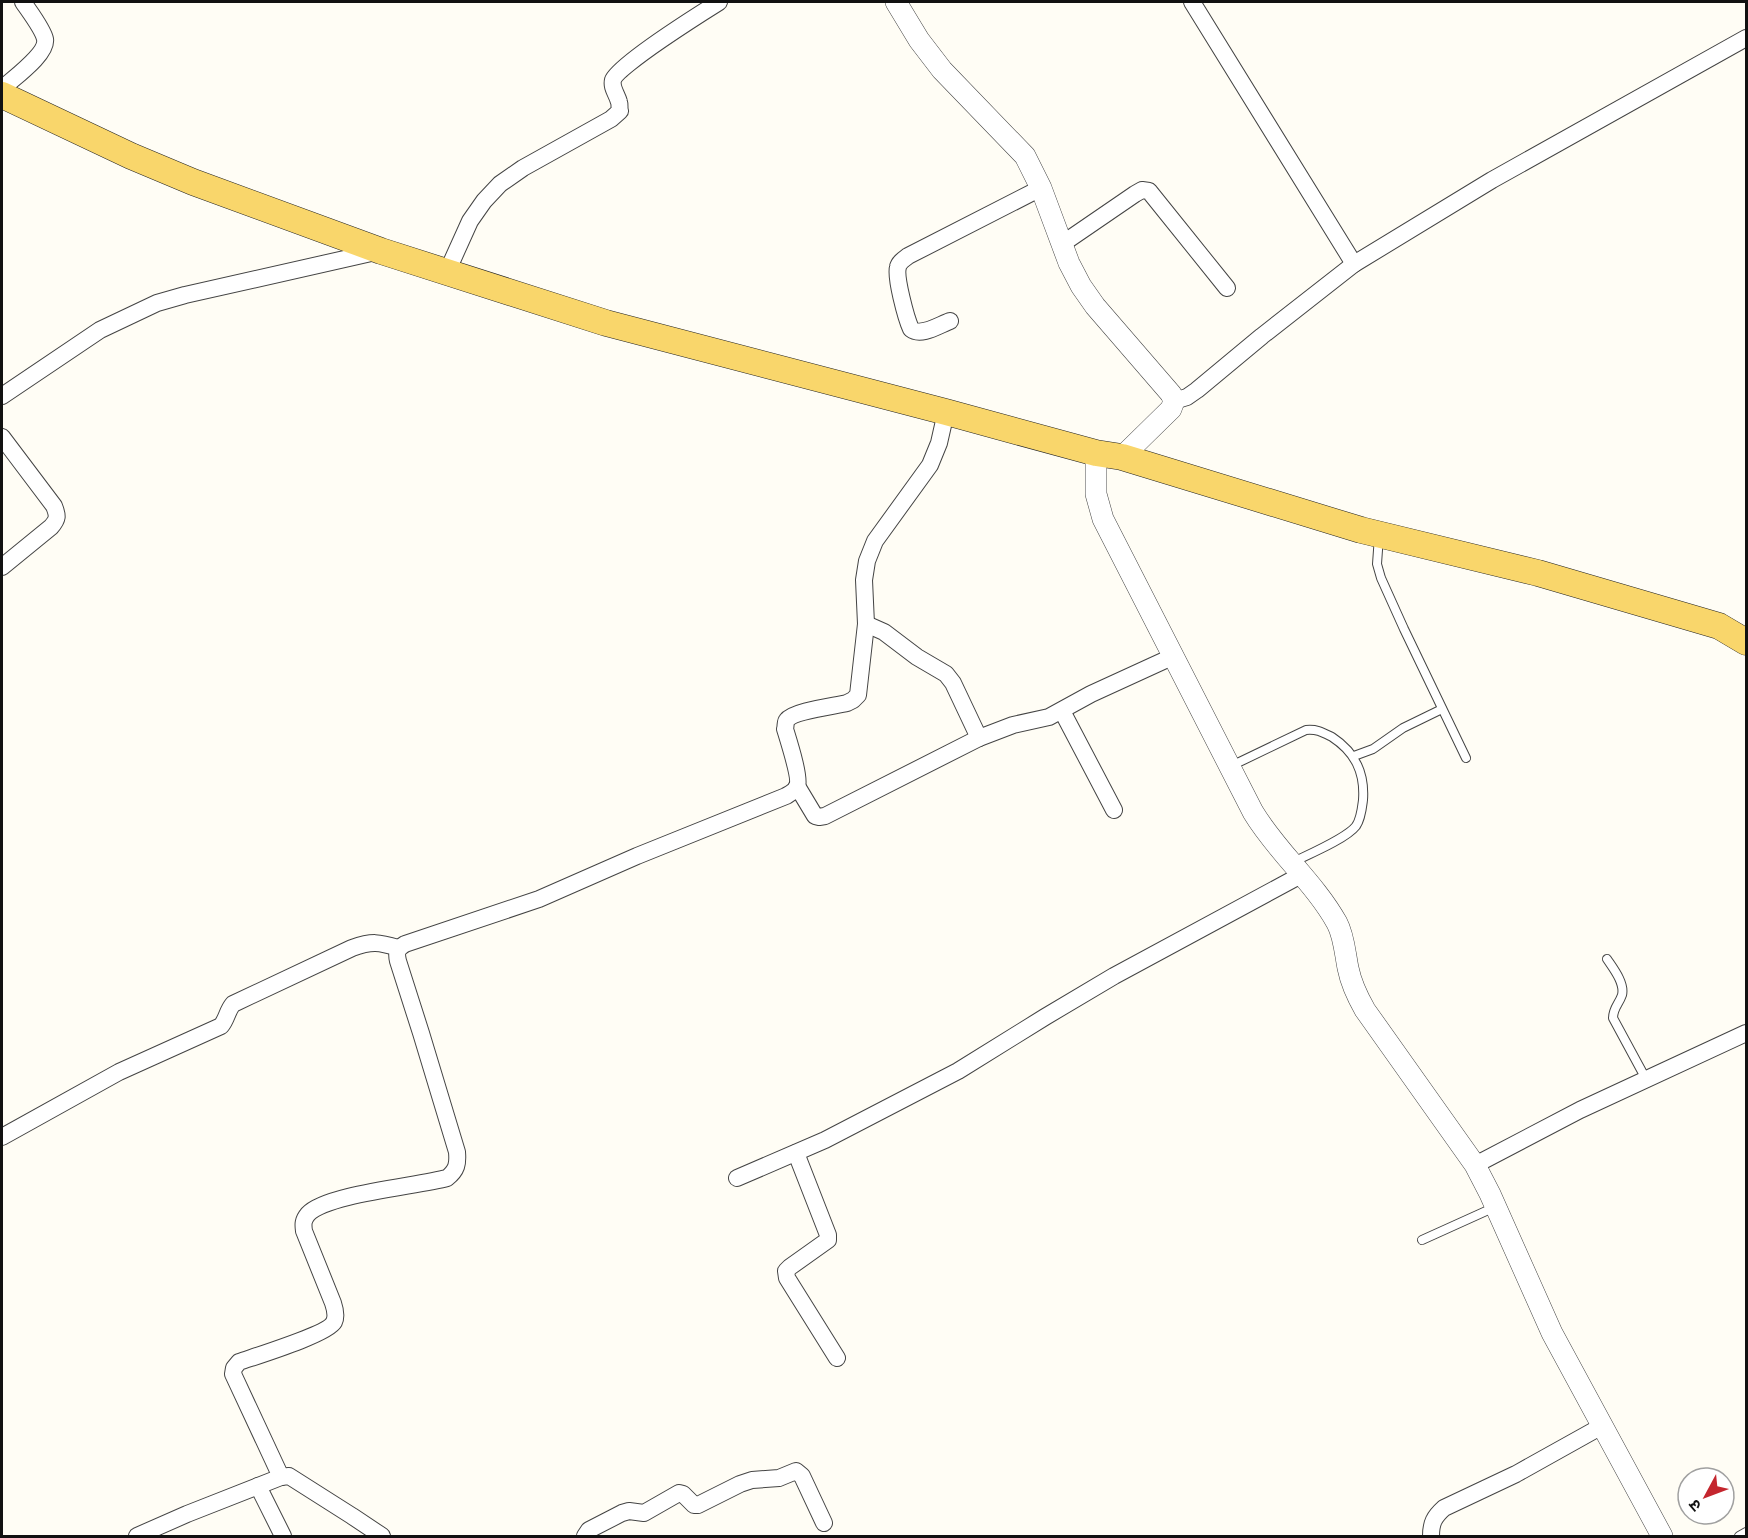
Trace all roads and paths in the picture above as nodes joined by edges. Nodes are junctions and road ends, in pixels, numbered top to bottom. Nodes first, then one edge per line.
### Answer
1 (23, 2) edge
2 (719, 2) edge
3 (896, 2) edge
4 (1192, 2) edge
5 (1746, 39) edge
6 (2, 89) edge
7 (2, 95) edge
8 (1041, 188) junction
9 (1062, 244) junction
10 (381, 251) junction
11 (1354, 264) junction
12 (447, 272) junction
13 (1227, 288) dead end
14 (950, 321) dead end
15 (2, 396) edge
16 (1174, 401) junction
17 (946, 412) junction
18 (2, 437) edge
19 (1096, 453) junction
20 (1122, 457) junction
21 (1379, 534) junction
22 (2, 567) edge
23 (866, 624) junction
24 (1746, 642) edge
25 (1174, 656) junction
26 (1442, 709) junction
27 (1062, 711) junction
28 (979, 738) junction
29 (1354, 756) junction
30 (1466, 758) dead end
31 (1231, 766) junction
32 (798, 786) junction
33 (1114, 810) dead end
34 (1296, 869) junction
35 (398, 948) junction
36 (1607, 959) dead end
37 (1746, 1033) edge
38 (1646, 1079) junction
39 (2, 1137) edge
40 (796, 1153) junction
41 (1474, 1165) junction
42 (737, 1178) dead end
43 (1495, 1207) junction
44 (1422, 1240) dead end
45 (837, 1358) dead end
46 (1602, 1426) junction
47 (281, 1477) junction
48 (258, 1486) junction
49 (824, 1523) dead end
50 (1746, 1532) edge
51 (137, 1536) edge
52 (283, 1536) edge
53 (382, 1536) edge
54 (585, 1536) edge
55 (1431, 1536) edge
56 (1662, 1536) edge
57 (1739, 1536) edge

1 - 6 street
2 - 12 street
3 - 8 street
4 - 11 street
5 - 11 street
7 - 10 main road
8 - 9 street
8 - 14 street
9 - 13 street
9 - 16 street
10 - 12 main road
10 - 15 street
11 - 16 street
12 - 17 main road
16 - 20 street
17 - 19 main road
17 - 23 street
18 - 22 street
19 - 20 main road
19 - 25 street
20 - 21 main road
21 - 24 main road
21 - 26 lane
23 - 28 street
23 - 32 street
25 - 27 street
25 - 31 street
26 - 29 lane
26 - 30 lane
27 - 28 street
27 - 33 street
28 - 32 street
29 - 31 lane
29 - 34 lane
31 - 34 street
32 - 35 street
34 - 40 street
34 - 41 street
35 - 39 street
35 - 47 street
36 - 38 lane
37 - 38 street
38 - 41 street
40 - 42 street
40 - 45 street
41 - 43 street
43 - 44 lane
43 - 46 street
46 - 55 street
46 - 56 street
47 - 48 street
47 - 53 street
48 - 51 street
48 - 52 street
49 - 54 street
50 - 57 lane

